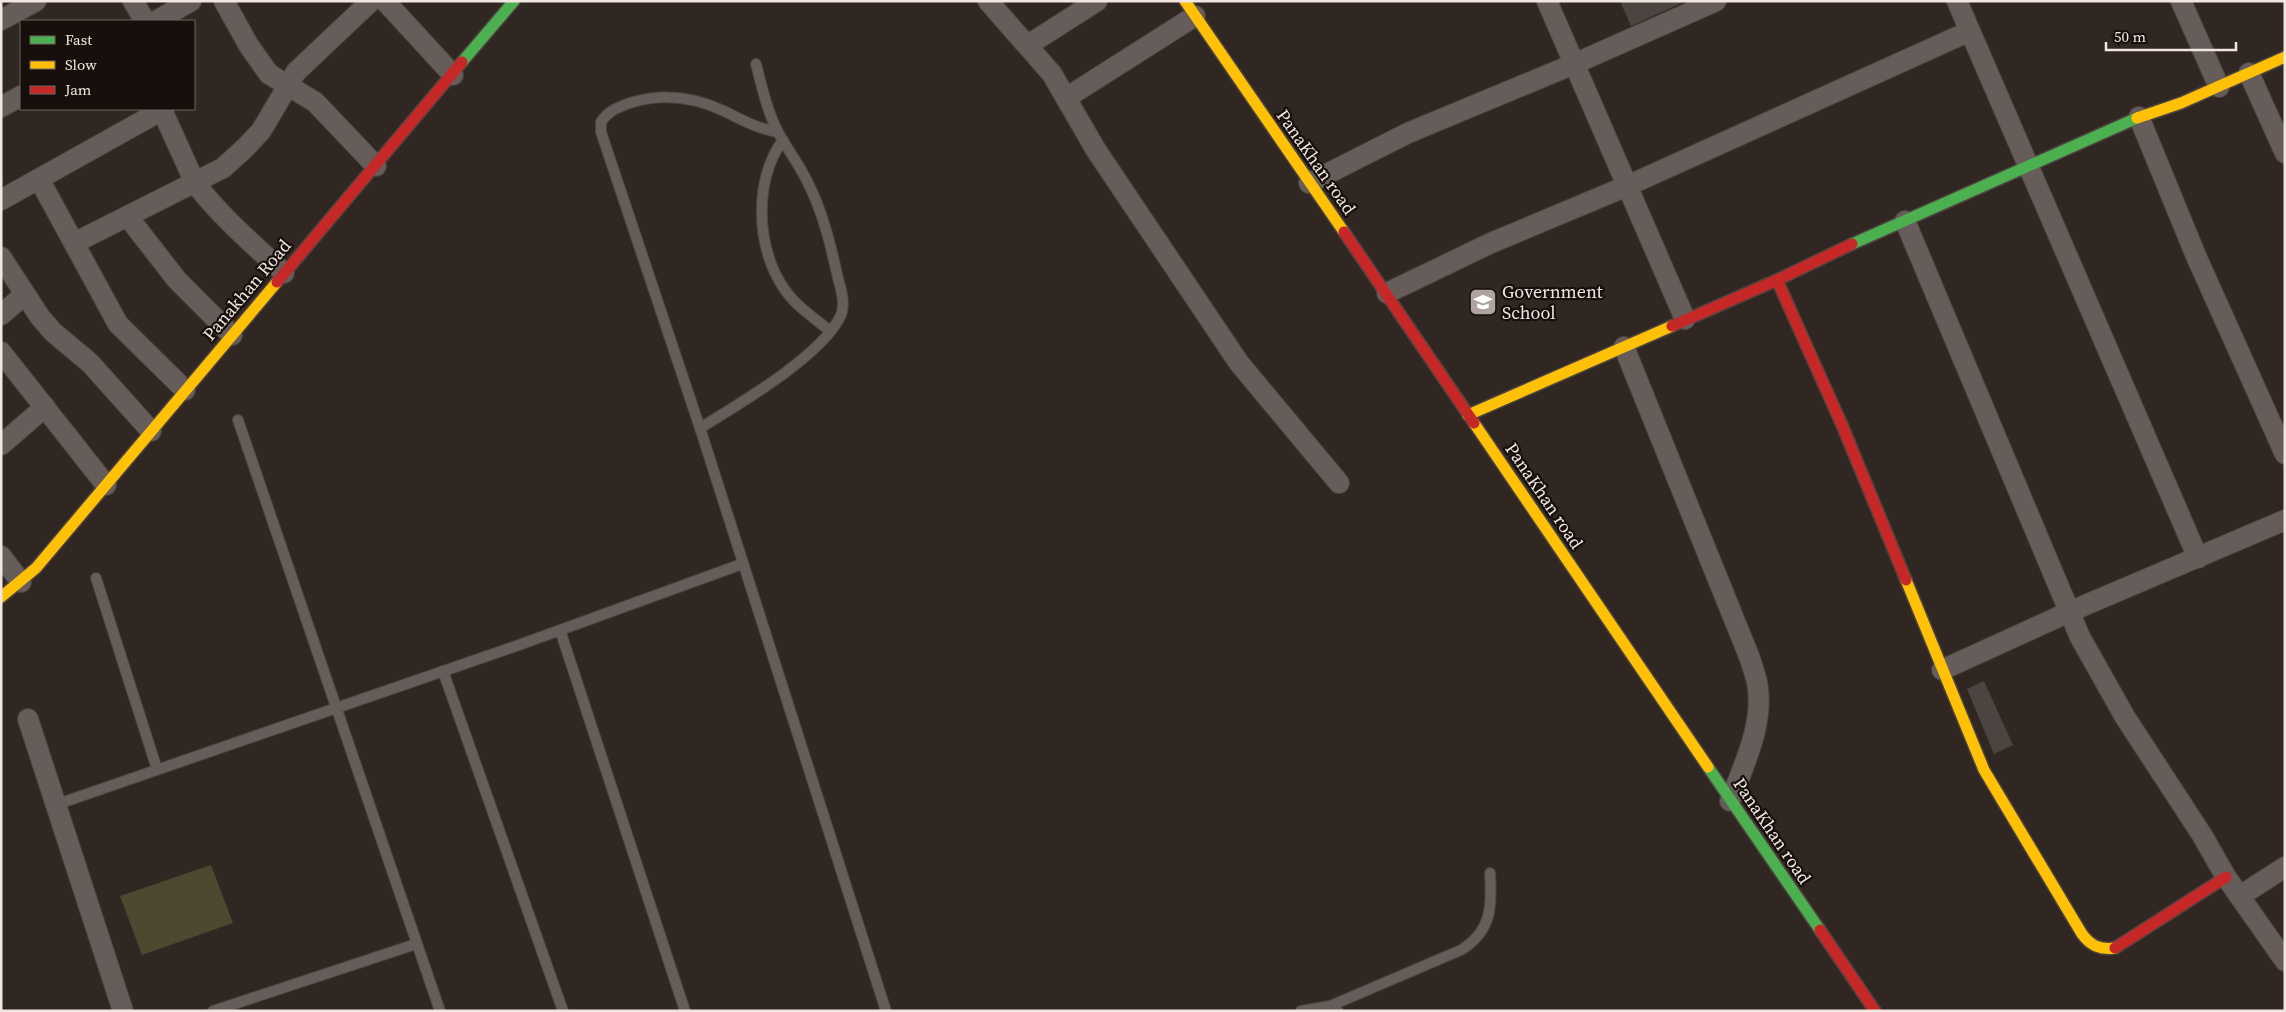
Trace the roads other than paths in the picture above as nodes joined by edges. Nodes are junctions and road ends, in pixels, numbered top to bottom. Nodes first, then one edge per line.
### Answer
1 (36, 1) edge
2 (133, 1) edge
3 (191, 1) edge
4 (224, 1) edge
5 (371, 1) edge
6 (514, 1) edge
7 (988, 1) edge
8 (1097, 1) edge
9 (1547, 1) edge
10 (1716, 1) edge
11 (1957, 1) edge
12 (2181, 1) edge
13 (391, 3) edge
14 (1190, 8) edge
15 (1, 20) edge
16 (145, 20) edge
17 (158, 20) edge
18 (1970, 31) junction
19 (1028, 45) junction
20 (2285, 57) edge
21 (756, 64) dead end
22 (1574, 64) junction
23 (2249, 73) junction
24 (453, 75) junction
25 (286, 86) junction
26 (2219, 87) junction
27 (20, 97) edge
28 (1066, 98) junction
29 (1, 107) edge
30 (161, 110) edge
31 (163, 110) edge
32 (2139, 117) junction
33 (781, 136) junction
34 (2285, 153) edge
35 (2028, 164) junction
36 (376, 166) junction
37 (39, 179) junction
38 (195, 183) junction
39 (1308, 183) junction
40 (1627, 186) junction
41 (1, 200) edge
42 (128, 217) junction
43 (1905, 221) junction
44 (74, 243) junction
45 (1, 256) edge
46 (284, 273) junction
47 (1778, 280) junction
48 (1387, 293) junction
49 (24, 295) junction
50 (1, 315) edge
51 (1685, 319) junction
52 (830, 331) junction
53 (232, 335) junction
54 (1624, 347) junction
55 (1, 352) edge
56 (185, 390) junction
57 (45, 407) junction
58 (1468, 415) junction
59 (238, 420) dead end
60 (700, 428) junction
61 (151, 431) junction
62 (1, 444) edge
63 (2285, 454) edge
64 (1340, 484) dead end
65 (106, 485) junction
66 (2285, 520) edge
67 (1, 556) edge
68 (2198, 558) junction
69 (742, 564) junction
70 (96, 578) dead end
71 (21, 582) junction
72 (1, 597) edge
73 (2069, 612) junction
74 (560, 630) junction
75 (1942, 670) junction
76 (443, 671) junction
77 (337, 707) junction
78 (28, 719) dead end
79 (157, 769) junction
80 (1730, 801) junction
81 (58, 804) junction
82 (2285, 867) edge
83 (1490, 873) dead end
84 (2226, 877) junction
85 (2240, 896) junction
86 (416, 944) junction
87 (2285, 961) edge
88 (1334, 1008) edge
89 (123, 1011) edge
90 (213, 1011) edge
91 (440, 1011) edge
92 (563, 1011) edge
93 (685, 1011) edge
94 (886, 1011) edge
95 (1301, 1011) edge
96 (1875, 1011) edge

1 - 15 street
2 - 16 street
3 - 17 street
4 - 25 street
5 - 25 street
6 - 24 street, Panakhan Road
7 - 19 street
8 - 19 street
9 - 22 street
10 - 22 street
11 - 18 street
12 - 26 street
13 - 24 street
14 - 28 street
14 - 39 street, PanaKhan road
18 - 35 street
18 - 40 street
19 - 28 street
20 - 23 street
21 - 33 lane
22 - 39 street
22 - 40 street
23 - 26 street
23 - 34 street
24 - 36 street, Panakhan Road
25 - 36 street
25 - 38 street
26 - 32 street
27 - 29 street
28 - 64 street
30 - 37 street
31 - 38 street
32 - 35 street
32 - 63 street
33 - 52 lane
33 - 52 lane
33 - 60 lane
35 - 43 street
35 - 68 street
36 - 46 street, Panakhan Road
37 - 41 street
37 - 44 street
38 - 42 street
38 - 46 street
39 - 48 street, PanaKhan road
40 - 48 street
40 - 51 street
42 - 44 street
42 - 53 street
43 - 47 street
43 - 73 street
44 - 56 street
45 - 49 street
46 - 53 street, Panakhan Road
47 - 51 street
47 - 75 street
48 - 58 street, PanaKhan road
49 - 50 street
49 - 61 street
51 - 54 street
52 - 60 lane
53 - 56 street, Panakhan Road
54 - 58 street
54 - 80 street
55 - 57 street
56 - 61 street, Panakhan Road
57 - 62 street
57 - 65 street
58 - 80 street, PanaKhan road
59 - 77 lane
60 - 69 lane
61 - 65 street, Panakhan Road
65 - 71 street, Panakhan Road
66 - 68 street
67 - 71 street
68 - 73 street
69 - 74 lane
69 - 94 lane
70 - 79 lane
71 - 72 street, Panakhan Road
73 - 75 street
73 - 84 street
74 - 76 lane
74 - 93 lane
75 - 84 street
76 - 77 lane
76 - 92 lane
77 - 79 lane
77 - 86 lane
78 - 81 street
79 - 81 lane
80 - 96 street, PanaKhan road
81 - 89 street
82 - 85 street
83 - 88 lane
84 - 85 street
85 - 87 street
86 - 90 lane
86 - 91 lane
88 - 95 lane

